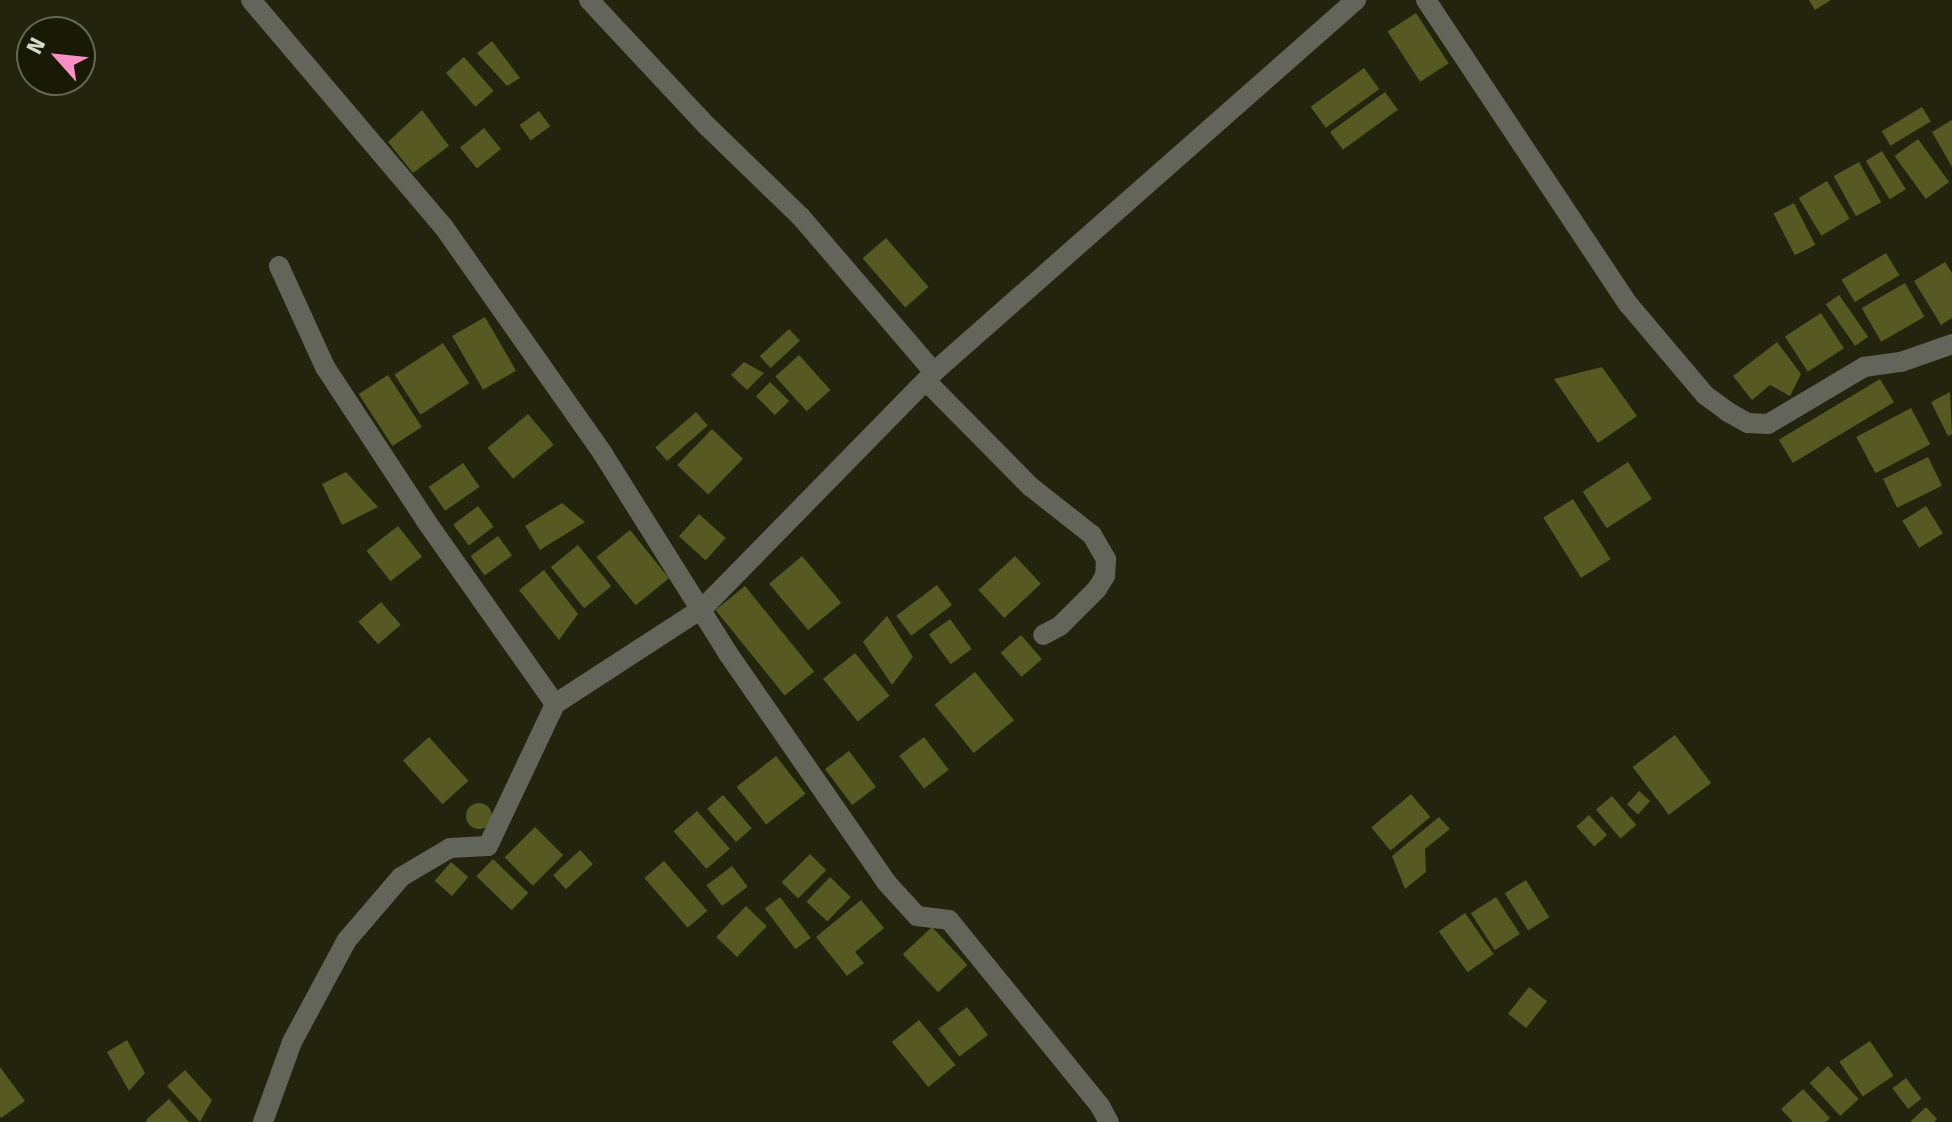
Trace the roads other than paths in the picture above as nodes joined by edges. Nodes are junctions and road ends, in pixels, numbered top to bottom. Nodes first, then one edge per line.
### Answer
1 (251, 0) edge
2 (589, 0) edge
3 (1356, 0) edge
4 (1426, 0) edge
5 (279, 266) dead end
6 (1952, 344) edge
7 (930, 376) junction
8 (703, 608) junction
9 (1043, 635) dead end
10 (555, 704) junction
11 (263, 1122) edge
12 (1109, 1122) edge

1 - 8 street
2 - 7 street
3 - 7 street
4 - 6 street
5 - 10 street
7 - 8 street
7 - 9 street
8 - 10 street
8 - 12 street
10 - 11 street

